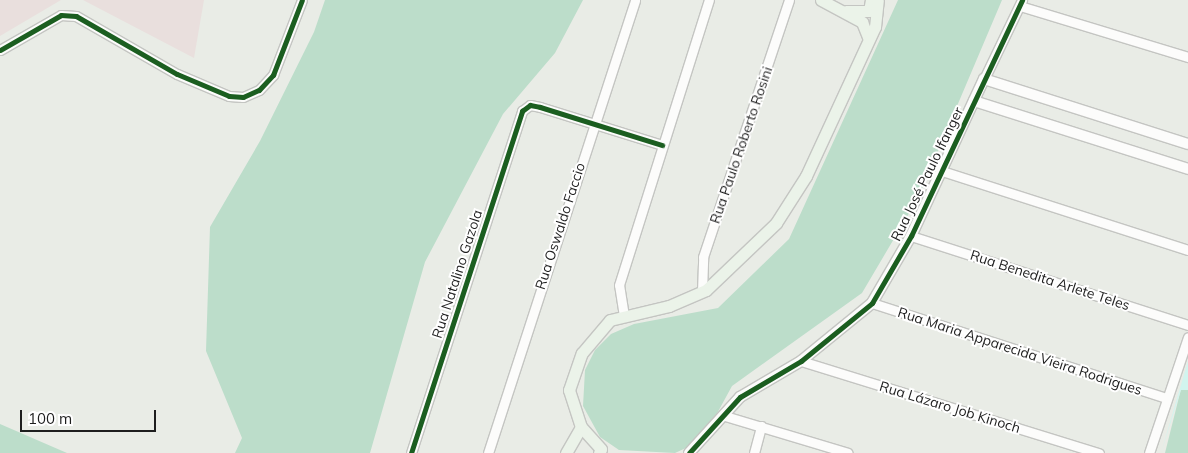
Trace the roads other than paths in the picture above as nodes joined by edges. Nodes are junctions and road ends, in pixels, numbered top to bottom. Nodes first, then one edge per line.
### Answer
1 (302, 0) edge
2 (635, 0) edge
3 (709, 0) edge
4 (789, 0) edge
5 (820, 0) edge
6 (871, 0) edge
7 (878, 0) edge
8 (1021, 3) edge
9 (844, 11) junction
10 (868, 37) junction
11 (0, 50) edge
12 (1188, 57) edge
13 (984, 79) junction
14 (974, 101) junction
15 (593, 122) junction
16 (1188, 144) edge
17 (662, 145) junction
18 (1188, 169) edge
19 (942, 171) junction
20 (911, 236) junction
21 (1188, 250) edge
22 (702, 292) junction
23 (872, 303) junction
24 (624, 316) junction
25 (1188, 325) edge
26 (1188, 337) edge
27 (801, 361) junction
28 (1168, 398) junction
29 (725, 416) junction
30 (761, 426) junction
31 (581, 427) junction
32 (602, 452) edge
33 (411, 453) edge
34 (488, 453) edge
35 (566, 453) edge
36 (689, 453) edge
37 (754, 453) edge
38 (848, 453) edge
39 (1099, 453) edge
40 (1149, 453) edge

1 - 11 street
2 - 15 street, Rua Oswaldo Faccio
3 - 17 street
4 - 22 street, Rua Paulo Roberto Rosini
5 - 9 main road
6 - 9 main road
7 - 10 main road
8 - 12 street
8 - 13 street, Rua José Paulo Ifanger
9 - 10 main road
10 - 22 main road
13 - 14 street, Rua José Paulo Ifanger
13 - 16 street
14 - 18 street
14 - 19 street, Rua José Paulo Ifanger
15 - 17 street
15 - 33 street, Rua Natalino Gazola
15 - 34 street, Rua Oswaldo Faccio
17 - 24 street
19 - 20 street, Rua José Paulo Ifanger
19 - 21 street
20 - 23 street, Rua José Paulo Ifanger
20 - 25 street, Rua Benedita Arlete Teles
22 - 24 main road
23 - 27 street, Rua José Paulo Ifanger
23 - 28 street, Rua Maria Apparecida Vieira Rodrigues
24 - 31 main road
26 - 28 street
27 - 29 street, Rua José Paulo Ifanger
27 - 39 street, Rua Lázaro Job Kinoch
28 - 40 street
29 - 30 street
29 - 36 street, Rua José Paulo Ifanger
30 - 37 street
30 - 38 street
31 - 32 main road
31 - 35 main road

